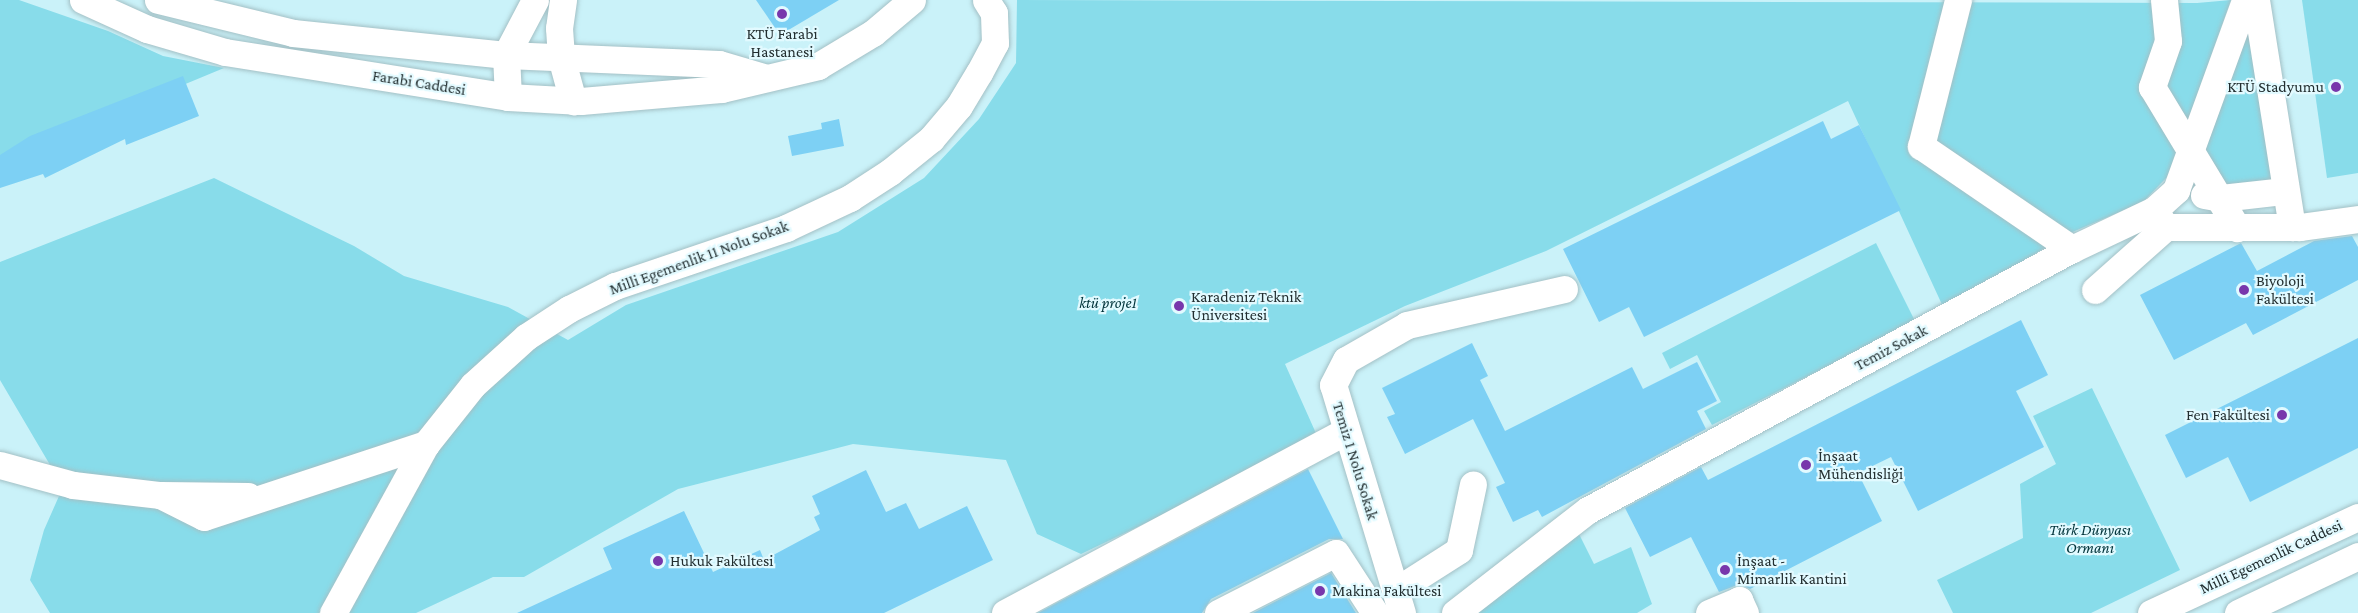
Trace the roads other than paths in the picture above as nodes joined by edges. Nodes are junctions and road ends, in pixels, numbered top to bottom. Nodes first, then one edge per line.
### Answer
1 (83, 0) edge
2 (158, 0) edge
3 (535, 0) edge
4 (563, 0) edge
5 (912, 0) edge
6 (986, 0) edge
7 (1958, 0) edge
8 (2164, 0) edge
9 (2245, 0) edge
10 (2256, 0) edge
11 (507, 55) junction
12 (561, 57) junction
13 (763, 77) junction
14 (508, 97) junction
15 (573, 101) junction
16 (2190, 153) junction
17 (2176, 190) junction
18 (2283, 191) junction
19 (2221, 198) junction
20 (2160, 219) junction
21 (2358, 219) edge
22 (2292, 227) junction
23 (2237, 228) junction
24 (2072, 249) junction
25 (1563, 289) dead end
26 (2095, 290) dead end
27 (1346, 431) junction
28 (426, 444) junction
29 (0, 465) edge
30 (1473, 484) dead end
31 (2358, 517) edge
32 (2358, 556) edge
33 (1398, 602) edge
34 (333, 613) edge
35 (1005, 613) edge
36 (1218, 613) edge
37 (1375, 613) edge
38 (1455, 613) edge
39 (1709, 613) edge
40 (1745, 613) edge
41 (2151, 613) edge
42 (2238, 613) edge

1 - 14 street, Farabi Caddesi
2 - 11 street, Farabi Caddesi
3 - 11 street
4 - 12 street
5 - 13 street, Farabi Caddesi
6 - 28 street, Milli Egemenlik 11 Nolu Sokak
7 - 24 street
8 - 16 street
9 - 16 street
10 - 18 street
11 - 12 street, Farabi Caddesi
11 - 14 street
12 - 13 street, Farabi Caddesi
12 - 15 street
13 - 15 street, Farabi Caddesi
14 - 15 street, Farabi Caddesi
16 - 17 street
16 - 19 street
17 - 19 street
17 - 20 street
18 - 19 street
18 - 22 street
19 - 23 street
20 - 23 street, Temiz Sokak
20 - 24 street, Temiz Sokak
20 - 26 street
21 - 22 street, Temiz Sokak
22 - 23 street, Temiz Sokak
24 - 38 street, Temiz Sokak
25 - 27 street, Temiz 1 Nolu Sokak
27 - 33 street, Temiz 1 Nolu Sokak
27 - 35 street
28 - 29 street
28 - 34 street, Milli Egemenlik 11 Nolu Sokak
30 - 33 street
31 - 41 street, Milli Egemenlik Caddesi
32 - 42 street
36 - 37 street
39 - 40 street

